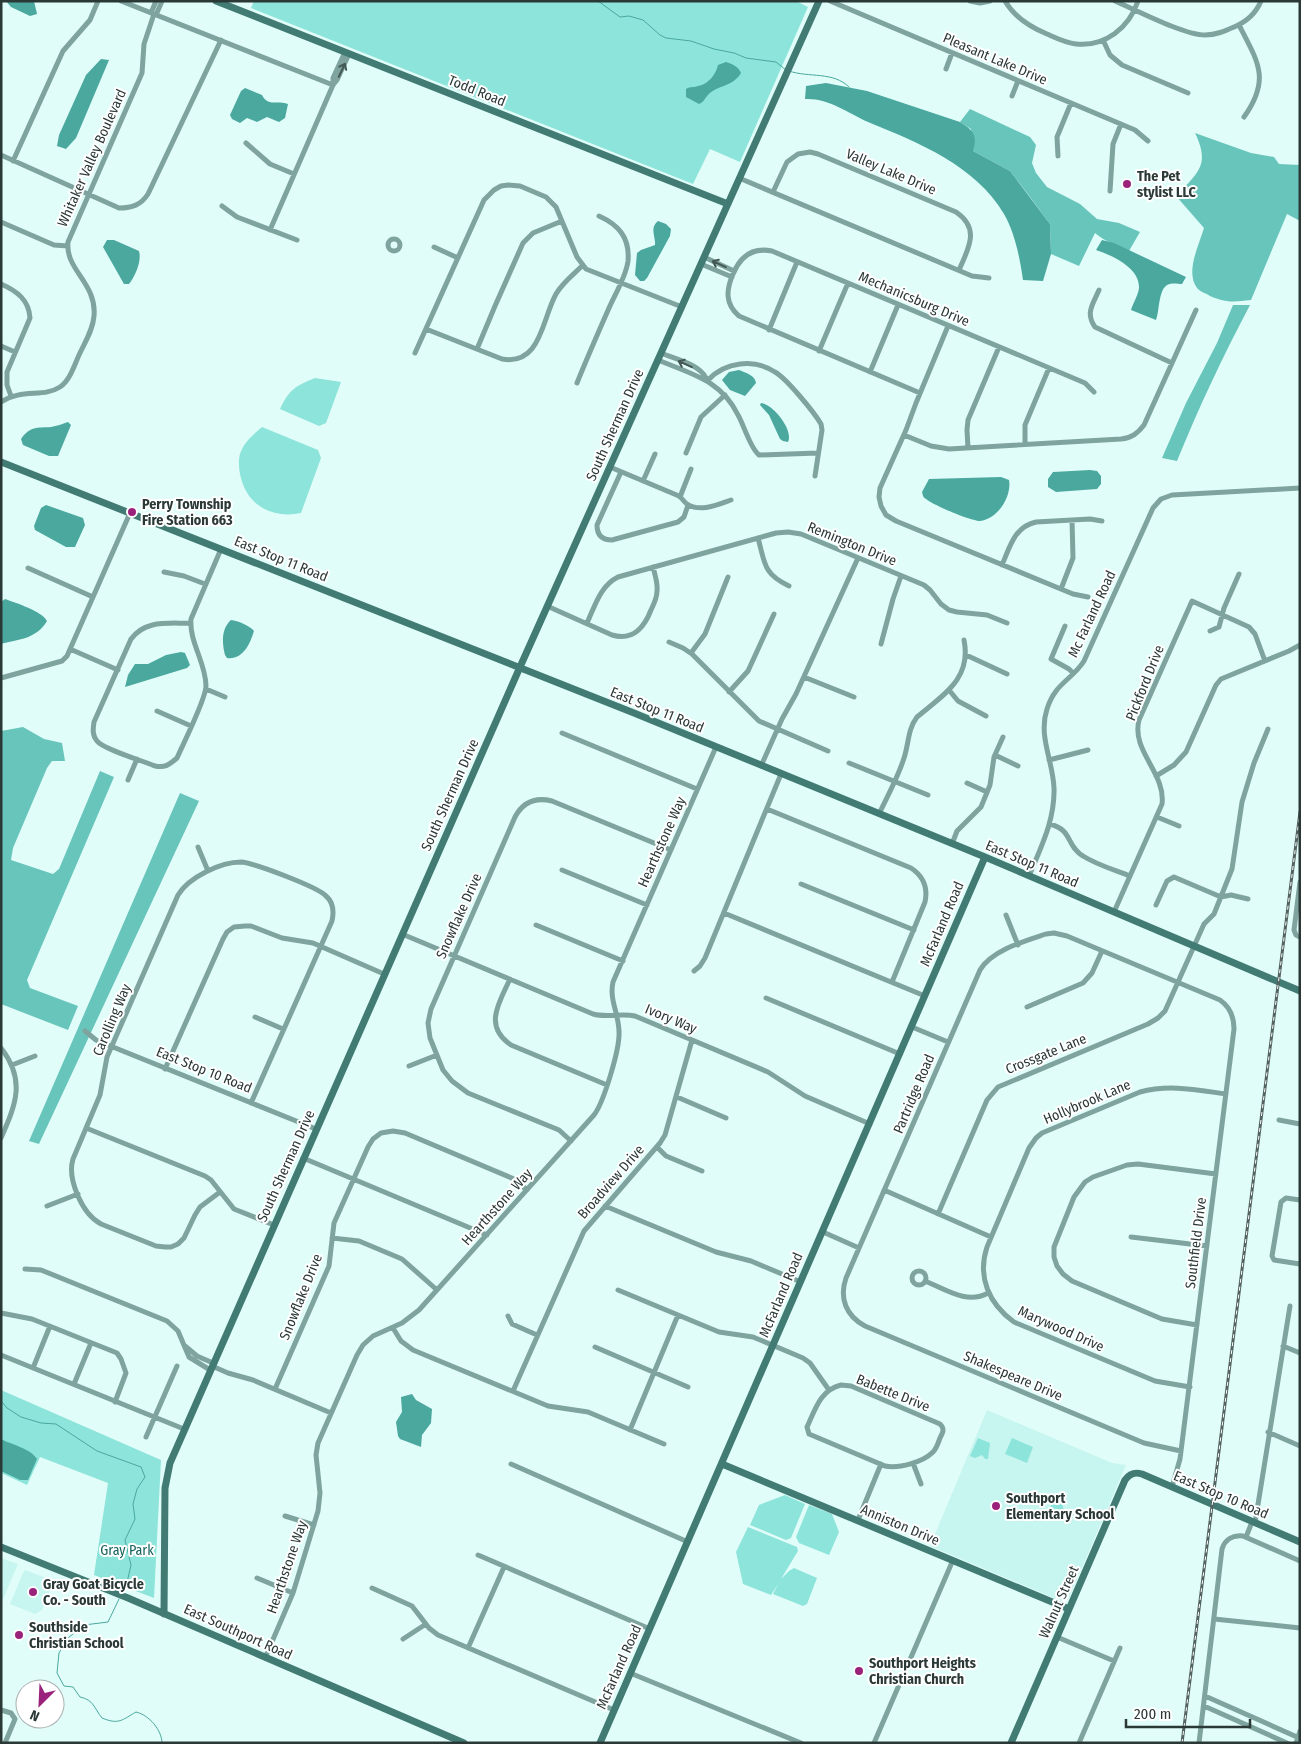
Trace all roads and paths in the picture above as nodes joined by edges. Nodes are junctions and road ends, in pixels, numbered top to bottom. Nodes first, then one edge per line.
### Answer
1 (98, 1) edge
2 (121, 1) edge
3 (156, 1) edge
4 (162, 1) edge
5 (216, 1) edge
6 (818, 1) edge
7 (830, 1) edge
8 (970, 1) edge
9 (990, 1) edge
10 (1005, 1) edge
11 (1115, 1) edge
12 (1138, 1) edge
13 (1260, 3) edge
14 (1134, 10) junction
15 (154, 14) junction
16 (1239, 25) junction
17 (221, 40) junction
18 (1103, 40) junction
19 (347, 53) junction
20 (952, 53) junction
21 (946, 69) dead end
22 (1018, 81) junction
23 (334, 85) junction
24 (1188, 94) dead end
25 (1012, 96) dead end
26 (1071, 103) junction
27 (1244, 117) dead end
28 (1121, 124) junction
29 (1148, 141) dead end
30 (246, 143) dead end
31 (1, 155) edge
32 (1058, 156) dead end
33 (13, 160) junction
34 (294, 174) junction
35 (739, 178) junction
36 (1110, 191) dead end
37 (773, 192) junction
38 (88, 194) junction
39 (728, 204) junction
40 (222, 206) dead end
41 (599, 216) dead end
42 (562, 221) junction
43 (1, 222) edge
44 (270, 230) junction
45 (297, 240) dead end
46 (68, 246) junction
47 (434, 247) dead end
48 (458, 258) junction
49 (702, 260) junction
50 (797, 262) junction
51 (583, 265) junction
52 (959, 270) junction
53 (733, 274) junction
54 (989, 278) dead end
55 (620, 283) junction
56 (848, 283) junction
57 (1, 284) edge
58 (1099, 290) dead end
59 (898, 305) junction
60 (682, 307) junction
61 (1196, 310) dead end
62 (948, 326) junction
63 (426, 329) junction
64 (769, 330) junction
65 (1, 346) edge
66 (999, 347) junction
67 (477, 349) junction
68 (819, 351) junction
69 (15, 352) junction
70 (415, 353) dead end
71 (660, 357) junction
72 (1172, 363) junction
73 (1049, 368) junction
74 (870, 372) junction
75 (707, 379) junction
76 (577, 383) dead end
77 (1094, 392) dead end
78 (920, 394) junction
79 (725, 395) junction
80 (11, 396) junction
81 (1, 402) edge
82 (904, 435) junction
83 (1025, 444) junction
84 (968, 448) junction
85 (686, 453) dead end
86 (818, 453) junction
87 (655, 454) dead end
88 (1, 462) edge
89 (610, 467) junction
90 (691, 469) dead end
91 (621, 472) junction
92 (815, 476) dead end
93 (643, 481) junction
94 (1300, 488) edge
95 (680, 497) junction
96 (731, 500) dead end
97 (688, 504) junction
98 (130, 513) junction
99 (1072, 520) junction
100 (1102, 521) dead end
101 (758, 538) junction
102 (221, 549) junction
103 (858, 558) junction
104 (1002, 565) junction
105 (652, 567) junction
106 (28, 568) dead end
107 (164, 572) dead end
108 (1240, 574) dead end
109 (901, 576) junction
110 (728, 577) dead end
111 (206, 584) junction
112 (789, 586) dead end
113 (1061, 590) junction
114 (1088, 596) dead end
115 (93, 597) junction
116 (547, 606) junction
117 (774, 614) dead end
118 (1222, 615) junction
119 (191, 623) junction
120 (1007, 623) dead end
121 (587, 624) junction
122 (1065, 626) dead end
123 (1210, 631) dead end
124 (964, 640) dead end
125 (669, 642) dead end
126 (881, 644) dead end
127 (1300, 645) edge
128 (70, 649) junction
129 (691, 653) junction
130 (966, 655) junction
131 (1265, 660) junction
132 (520, 667) junction
133 (118, 670) junction
134 (1073, 673) junction
135 (1007, 674) dead end
136 (804, 677) junction
137 (1, 678) edge
138 (206, 689) junction
139 (949, 690) junction
140 (729, 692) junction
141 (226, 697) dead end
142 (854, 697) dead end
143 (157, 711) dead end
144 (986, 716) dead end
145 (190, 726) junction
146 (1268, 729) dead end
147 (777, 730) junction
148 (562, 734) dead end
149 (1003, 737) dead end
150 (716, 747) junction
151 (828, 750) dead end
152 (1088, 750) dead end
153 (995, 755) junction
154 (137, 759) junction
155 (1049, 760) junction
156 (849, 763) dead end
157 (760, 766) junction
158 (1018, 766) dead end
159 (781, 774) junction
160 (1156, 776) junction
161 (128, 780) dead end
162 (894, 781) junction
163 (966, 783) dead end
164 (698, 789) junction
165 (987, 792) junction
166 (928, 795) dead end
167 (767, 809) junction
168 (879, 814) junction
169 (1157, 817) junction
170 (1050, 824) junction
171 (1179, 826) dead end
172 (952, 844) junction
173 (198, 847) dead end
174 (671, 850) junction
175 (985, 857) junction
176 (562, 870) dead end
177 (208, 872) junction
178 (1029, 876) junction
179 (1130, 876) junction
180 (1300, 882) edge
181 (800, 884) dead end
182 (1299, 892) edge
183 (1221, 897) junction
184 (1248, 899) dead end
185 (647, 905) junction
186 (1156, 905) dead end
187 (1114, 912) junction
188 (724, 913) junction
189 (1006, 915) dead end
190 (536, 925) dead end
191 (914, 930) junction
192 (402, 934) junction
193 (1298, 936) edge
194 (1018, 945) junction
195 (320, 946) junction
196 (1194, 946) junction
197 (1102, 951) junction
198 (454, 956) junction
199 (623, 961) junction
200 (694, 971) dead end
201 (384, 974) junction
202 (510, 979) junction
203 (892, 982) junction
204 (1178, 982) junction
205 (1300, 991) edge
206 (925, 996) junction
207 (766, 998) dead end
208 (1027, 1007) dead end
209 (616, 1016) junction
210 (255, 1017) dead end
211 (912, 1026) junction
212 (284, 1029) junction
213 (85, 1031) dead end
214 (692, 1040) junction
215 (948, 1042) junction
216 (111, 1047) junction
217 (1, 1048) edge
218 (900, 1054) junction
219 (437, 1055) junction
220 (35, 1056) dead end
221 (12, 1065) junction
222 (409, 1066) dead end
223 (166, 1069) junction
224 (607, 1085) junction
225 (1226, 1094) junction
226 (677, 1097) junction
227 (251, 1103) junction
228 (726, 1118) dead end
229 (1279, 1120) dead end
230 (870, 1124) junction
231 (1300, 1124) edge
232 (86, 1128) junction
233 (316, 1129) junction
234 (1, 1138) edge
235 (571, 1141) junction
236 (657, 1147) junction
237 (303, 1158) junction
238 (702, 1171) dead end
239 (1216, 1174) junction
240 (354, 1179) junction
241 (527, 1190) junction
242 (884, 1190) junction
243 (220, 1192) junction
244 (78, 1194) junction
245 (1300, 1200) edge
246 (47, 1206) dead end
247 (605, 1206) junction
248 (938, 1214) junction
249 (274, 1225) junction
250 (823, 1232) junction
251 (487, 1235) junction
252 (991, 1237) junction
253 (1131, 1237) dead end
254 (332, 1238) junction
255 (1206, 1246) junction
256 (859, 1248) junction
257 (1300, 1264) edge
258 (25, 1269) dead end
259 (925, 1281) dead end
260 (801, 1282) junction
261 (437, 1290) junction
262 (618, 1290) dead end
263 (988, 1293) junction
264 (845, 1306) joint
265 (1290, 1306) dead end
266 (1, 1313) edge
267 (678, 1315) junction
268 (508, 1316) dead end
269 (1197, 1324) junction
270 (50, 1326) junction
271 (393, 1328) junction
272 (538, 1335) junction
273 (91, 1343) junction
274 (773, 1346) junction
275 (1283, 1346) junction
276 (595, 1347) dead end
277 (1300, 1353) edge
278 (1, 1355) edge
279 (177, 1366) dead end
280 (212, 1366) junction
281 (33, 1368) junction
282 (654, 1372) junction
283 (74, 1384) junction
284 (688, 1387) dead end
285 (1190, 1388) junction
286 (274, 1389) junction
287 (829, 1390) junction
288 (512, 1391) junction
289 (115, 1402) junction
290 (331, 1412) junction
291 (154, 1418) junction
292 (184, 1429) junction
293 (630, 1430) junction
294 (1268, 1432) junction
295 (146, 1437) dead end
296 (664, 1444) dead end
297 (1300, 1446) edge
298 (1181, 1451) junction
299 (912, 1462) junction
300 (511, 1464) dead end
301 (722, 1464) junction
302 (881, 1464) junction
303 (1132, 1473) joint
304 (921, 1484) dead end
305 (1172, 1487) junction
306 (285, 1516) dead end
307 (858, 1520) junction
308 (1254, 1522) junction
309 (314, 1525) junction
310 (1246, 1538) junction
311 (688, 1542) junction
312 (1300, 1542) edge
313 (1, 1548) edge
314 (478, 1556) dead end
315 (953, 1560) junction
316 (1300, 1561) edge
317 (504, 1567) junction
318 (257, 1578) dead end
319 (372, 1588) dead end
320 (293, 1593) junction
321 (1069, 1609) junction
322 (164, 1614) junction
323 (1214, 1619) junction
324 (426, 1624) junction
325 (1300, 1628) edge
326 (650, 1629) junction
327 (1057, 1637) junction
328 (403, 1639) dead end
329 (468, 1648) junction
330 (1120, 1648) dead end
331 (264, 1658) junction
332 (1114, 1661) junction
333 (630, 1673) junction
334 (1205, 1696) junction
335 (1204, 1706) junction
336 (1, 1710) edge
337 (614, 1710) junction
338 (1300, 1731) edge
339 (1296, 1740) edge
340 (5, 1743) edge
341 (464, 1743) edge
342 (600, 1743) edge
343 (801, 1743) edge
344 (874, 1743) edge
345 (1011, 1743) edge
346 (1078, 1743) edge
347 (1199, 1743) edge
348 (1287, 1743) edge

1 - 33 street
2 - 15 street
3 - 15 street, Whitaker Valley Boulevard
4 - 15 street, Whitaker Valley Boulevard
5 - 19 street, Todd Road
6 - 35 street, South Sherman Drive
7 - 20 street, Pleasant Lake Drive
8 - 9 street
10 - 18 street
11 - 14 street
12 - 14 street
13 - 16 street
14 - 16 street
14 - 18 street
15 - 17 street
15 - 38 street, Whitaker Valley Boulevard
16 - 27 street
17 - 23 street
17 - 38 street
18 - 24 street
19 - 23 street
19 - 39 street, Todd Road
20 - 21 street
20 - 22 street, Pleasant Lake Drive
22 - 25 street
22 - 26 street, Pleasant Lake Drive
23 - 34 street
26 - 28 street, Pleasant Lake Drive
26 - 32 street
28 - 29 street, Pleasant Lake Drive
28 - 36 street
30 - 34 street
31 - 33 street
33 - 38 street
34 - 44 street
35 - 37 street
35 - 39 street, South Sherman Drive
37 - 52 street
37 - 52 street, Valley Lake Drive
38 - 46 street, Whitaker Valley Boulevard
39 - 49 street, South Sherman Drive
40 - 44 street
41 - 55 street
42 - 48 street
42 - 51 street
42 - 67 street
43 - 46 street
44 - 45 street
46 - 80 street, Whitaker Valley Boulevard
47 - 48 street
48 - 63 street
49 - 53 street
49 - 60 street, South Sherman Drive
50 - 53 street, Mechanicsburg Drive
50 - 56 street, Mechanicsburg Drive
50 - 64 street
51 - 55 street
51 - 67 street
52 - 54 street
53 - 64 street
55 - 60 street
55 - 76 street
56 - 59 street, Mechanicsburg Drive
56 - 68 street
57 - 69 street
58 - 72 street
59 - 62 street, Mechanicsburg Drive
59 - 74 street
60 - 71 street, South Sherman Drive
61 - 72 street
62 - 66 street, Mechanicsburg Drive
62 - 78 street
63 - 67 street
63 - 70 street
64 - 68 street
65 - 69 street
66 - 73 street, Mechanicsburg Drive
66 - 84 street
68 - 74 street
69 - 80 street
71 - 75 street
71 - 89 street, South Sherman Drive
72 - 83 street
73 - 77 street, Mechanicsburg Drive
73 - 83 street
74 - 78 street
75 - 79 street
75 - 86 street
78 - 82 street
79 - 85 street
79 - 86 street
80 - 81 street, Whitaker Valley Boulevard
82 - 84 street
82 - 104 street
83 - 84 street
86 - 92 street
87 - 93 street
88 - 98 street, East Stop 11 Road
89 - 91 street
89 - 116 street, South Sherman Drive
90 - 95 street
91 - 93 street
91 - 97 street
93 - 95 street
94 - 134 street, Mc Farland Road
95 - 97 street
96 - 97 street
98 - 102 street, East Stop 11 Road
98 - 115 street
99 - 100 street
99 - 104 street
99 - 113 street
101 - 103 street, Remington Drive
101 - 105 street, Remington Drive
101 - 112 street
102 - 111 street
102 - 132 street, East Stop 11 Road
103 - 109 street, Remington Drive
103 - 136 street
104 - 113 street
105 - 121 street, Remington Drive
105 - 121 street
106 - 115 street
107 - 111 street
108 - 118 street
109 - 120 street, Remington Drive
109 - 126 street
110 - 129 street
111 - 119 street
113 - 114 street
115 - 128 street
116 - 121 street
116 - 132 street, South Sherman Drive
117 - 140 street
118 - 123 street
118 - 131 street
118 - 160 street, Pickford Drive
119 - 133 street
119 - 138 street
122 - 134 street
124 - 130 street
125 - 129 street
127 - 131 street
128 - 133 street
128 - 137 street
129 - 140 street
130 - 135 street
130 - 139 street
131 - 160 street
132 - 150 street, East Stop 11 Road
132 - 192 street, South Sherman Drive
133 - 154 street
134 - 155 street, Mc Farland Road
136 - 142 street
136 - 147 street
138 - 141 street
138 - 145 street
139 - 144 street
139 - 162 street
140 - 147 street
143 - 145 street
145 - 154 street
146 - 183 street, Crossgate Lane
147 - 151 street
147 - 157 street
148 - 164 street
149 - 153 street
150 - 157 street, East Stop 11 Road
150 - 164 street, Hearthstone Way
152 - 155 street
153 - 158 street
153 - 165 street
154 - 161 street
155 - 170 street, Mc Farland Road
156 - 162 street
157 - 159 street, East Stop 11 Road
159 - 167 street
159 - 168 street, East Stop 11 Road
160 - 169 street, Pickford Drive
162 - 166 street
162 - 168 street
163 - 165 street
164 - 174 street, Hearthstone Way
165 - 172 street
167 - 188 street
167 - 191 street
168 - 172 street, East Stop 11 Road
169 - 171 street
169 - 179 street, Pickford Drive
170 - 178 street, Mc Farland Road
170 - 179 street
172 - 175 street, East Stop 11 Road
173 - 177 street
174 - 185 street, Hearthstone Way
174 - 198 street, Snowflake Drive
175 - 178 street, East Stop 11 Road
175 - 206 street, McFarland Road
176 - 185 street
177 - 195 street
177 - 216 street, Carolling Way
178 - 187 street, East Stop 11 Road
179 - 187 street, Pickford Drive
180 - 182 street
181 - 191 street
182 - 193 street
183 - 184 street
183 - 186 street
183 - 196 street, Crossgate Lane
185 - 199 street, Hearthstone Way
187 - 196 street, East Stop 11 Road
188 - 200 street
188 - 203 street
189 - 194 street
190 - 199 street
191 - 203 street
192 - 198 street, Ivory Way
192 - 201 street, South Sherman Drive
194 - 197 street, Partridge Road
194 - 215 street, Partridge Road
195 - 201 street
195 - 212 street
195 - 223 street
196 - 204 street, Crossgate Lane
196 - 205 street, East Stop 11 Road
197 - 204 street
197 - 208 street
198 - 202 street, Ivory Way
198 - 219 street, Snowflake Drive
199 - 209 street, Hearthstone Way
201 - 233 street, South Sherman Drive
202 - 209 street, Ivory Way
202 - 224 street
203 - 206 street
204 - 225 street, Southfield Drive
204 - 248 street, Crossgate Lane
206 - 211 street, McFarland Road
207 - 218 street
209 - 214 street, Ivory Way
209 - 224 street, Hearthstone Way
210 - 212 street
211 - 215 street
211 - 218 street, McFarland Road
212 - 227 street
213 - 216 street, East Stop 10 Road
214 - 226 street, Broadview Drive
214 - 230 street, Ivory Way
215 - 242 street, Partridge Road
216 - 223 street, East Stop 10 Road
216 - 232 street, Carolling Way
217 - 221 street
218 - 230 street, McFarland Road
219 - 222 street
219 - 235 street, Snowflake Drive
220 - 221 street
221 - 234 street
223 - 227 street, East Stop 10 Road
224 - 235 street, Hearthstone Way
225 - 239 street, Southfield Drive
225 - 252 street, Hollybrook Lane
226 - 228 street
226 - 236 street, Broadview Drive
227 - 233 street, East Stop 10 Road
229 - 231 street
230 - 250 street, McFarland Road
232 - 243 street
232 - 244 street, Carolling Way
233 - 237 street, South Sherman Drive
235 - 241 street, Hearthstone Way
236 - 238 street
236 - 247 street, Broadview Drive
237 - 240 street
237 - 249 street, South Sherman Drive
239 - 255 street, Southfield Drive
239 - 269 street
240 - 241 street, Snowflake Drive
240 - 251 street
240 - 254 street, Snowflake Drive
241 - 251 street, Hearthstone Way
242 - 248 street
242 - 256 street, Partridge Road
243 - 244 street, Carolling Way
243 - 249 street
244 - 246 street
245 - 257 street
247 - 260 street
247 - 272 street, Broadview Drive
248 - 252 street
249 - 280 street, South Sherman Drive
250 - 256 street
250 - 260 street, McFarland Road
251 - 261 street, Hearthstone Way
252 - 263 street, Marywood Drive
253 - 255 street
254 - 261 street
254 - 286 street, Snowflake Drive
255 - 269 street, Southfield Drive
256 - 264 street, Partridge Road
258 - 280 street
259 - 263 street
260 - 274 street, McFarland Road
261 - 271 street, Hearthstone Way
262 - 267 street
263 - 285 street, Marywood Drive
264 - 298 street, Shakespeare Drive
265 - 275 street
266 - 270 street
267 - 274 street
267 - 282 street
268 - 272 street
269 - 285 street, Southfield Drive
270 - 273 street
270 - 281 street
271 - 288 street
271 - 290 street, Hearthstone Way
272 - 288 street, Broadview Drive
273 - 283 street
273 - 289 street
274 - 287 street
274 - 301 street, McFarland Road
275 - 277 street
275 - 294 street
276 - 282 street
278 - 281 street
279 - 291 street
280 - 286 street
280 - 292 street, South Sherman Drive
281 - 283 street
282 - 284 street
282 - 293 street
283 - 289 street
285 - 298 street, Southfield Drive
286 - 290 street
287 - 299 street, Babette Drive
287 - 302 street
288 - 293 street
289 - 291 street
290 - 309 street, Hearthstone Way
291 - 292 street
291 - 295 street
292 - 322 street, South Sherman Drive
293 - 296 street
294 - 297 street
294 - 308 street
298 - 305 street, Southfield Drive
299 - 302 street
299 - 304 street
300 - 311 street
301 - 307 street, Anniston Drive
301 - 311 street, McFarland Road
302 - 307 street
303 - 305 street, East Stop 10 Road
303 - 321 street, Walnut Street
305 - 308 street, East Stop 10 Road
306 - 309 street
307 - 315 street, Anniston Drive
308 - 310 street
308 - 312 street, East Stop 10 Road
309 - 320 street, Hearthstone Way
310 - 316 street
310 - 323 street
311 - 326 street, McFarland Road
313 - 322 street, East Southport Road
314 - 317 street
315 - 321 street, Anniston Drive
315 - 344 street
317 - 326 street
317 - 329 street
318 - 320 street
319 - 324 street
320 - 331 street, Hearthstone Way
321 - 327 street, Walnut Street
322 - 331 street, East Southport Road
323 - 325 street
323 - 334 street
324 - 328 street
324 - 329 street
326 - 333 street, McFarland Road
327 - 332 street
327 - 345 street, Walnut Street
329 - 337 street
330 - 332 street
331 - 341 street, East Southport Road
332 - 346 street
333 - 337 street, McFarland Road
333 - 343 street
334 - 335 street
334 - 339 street
335 - 347 street
335 - 348 street
336 - 340 street
337 - 342 street, McFarland Road
338 - 339 street

